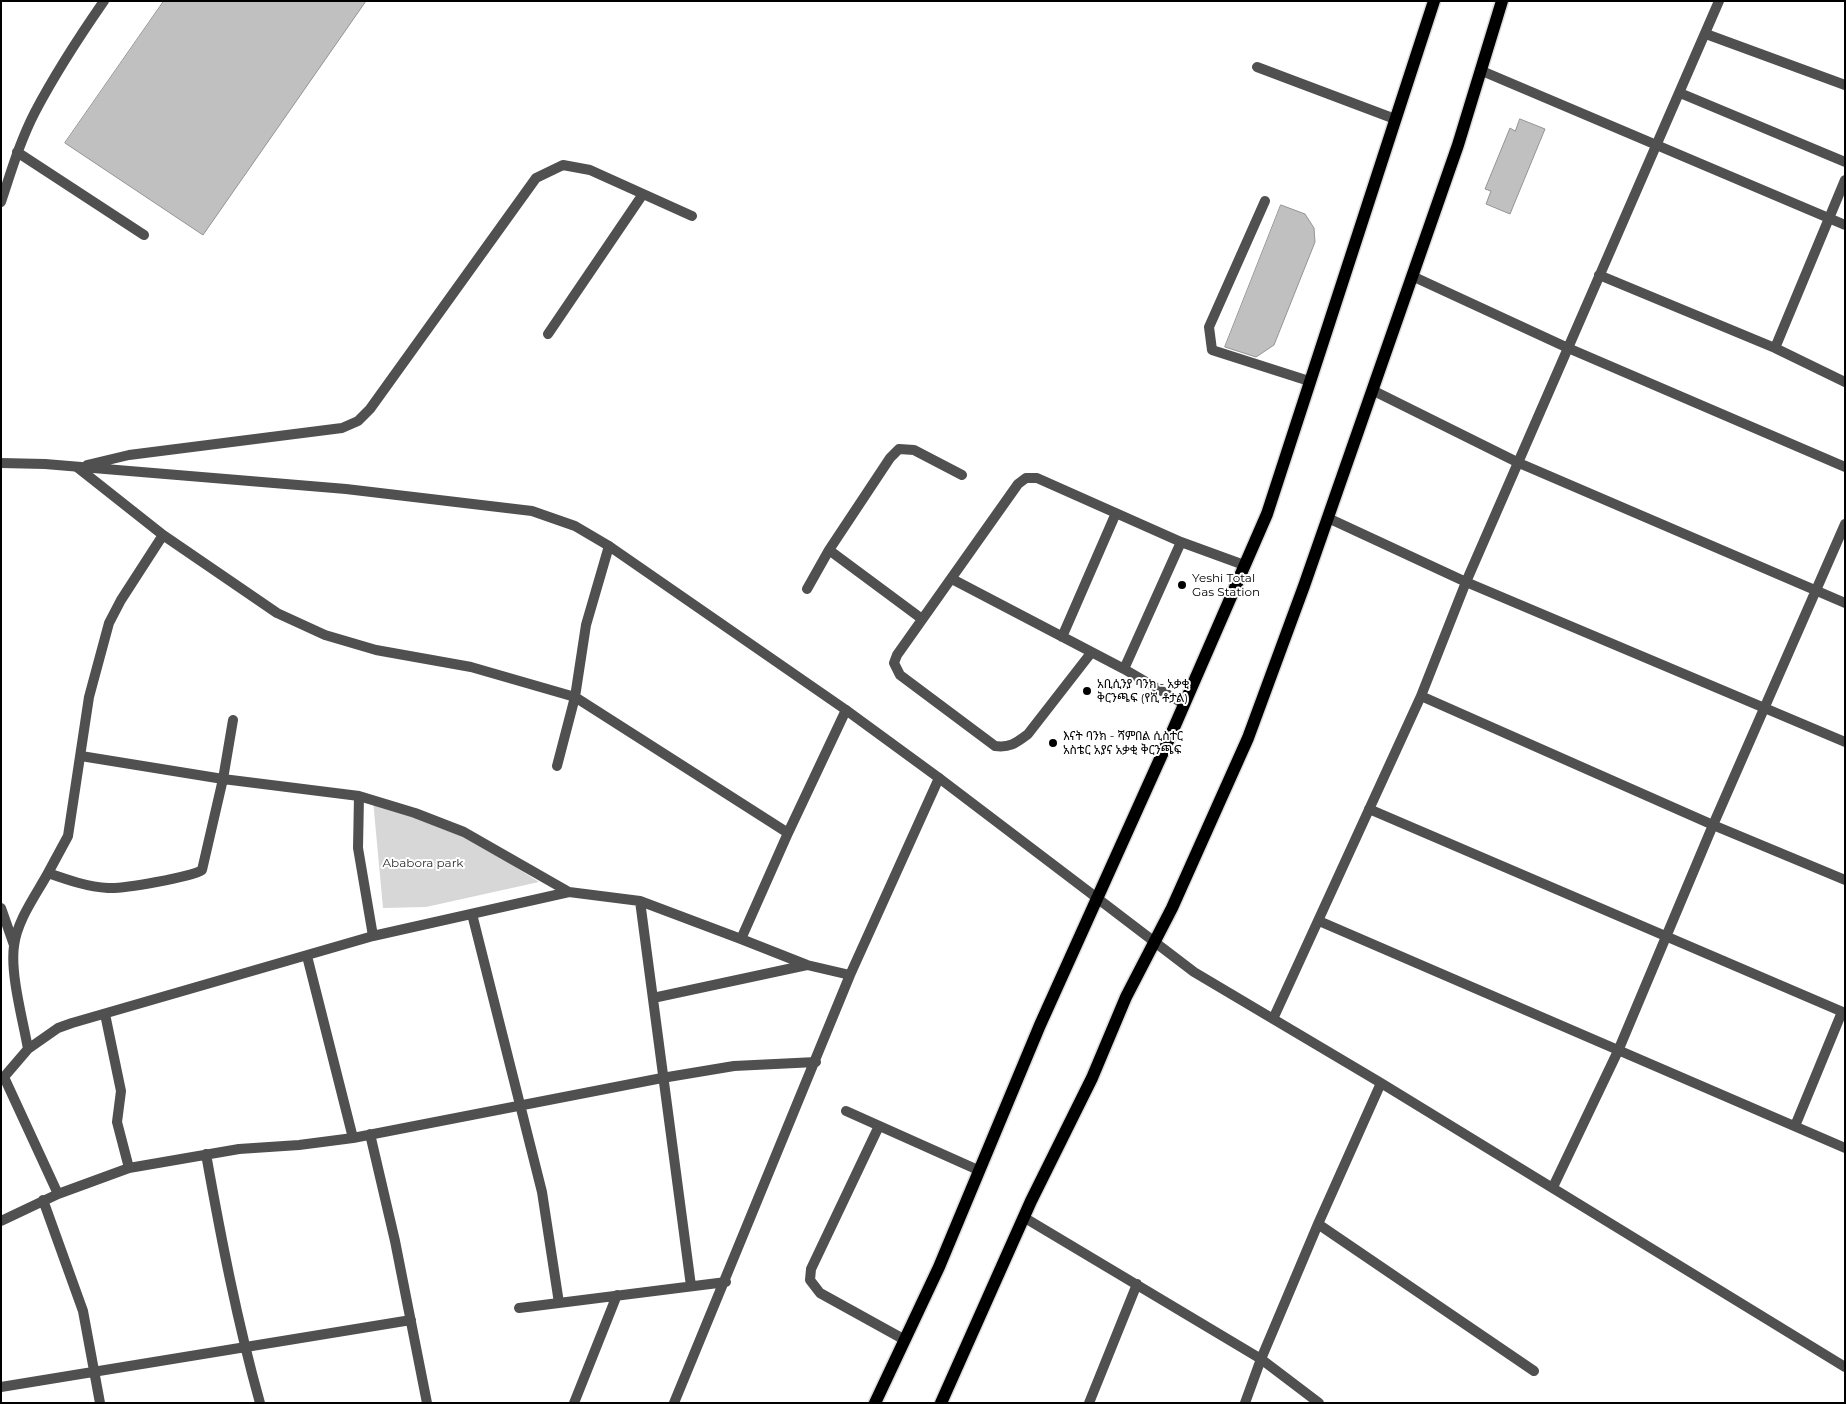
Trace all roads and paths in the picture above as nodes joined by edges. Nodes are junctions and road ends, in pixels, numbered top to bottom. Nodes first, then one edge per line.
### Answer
1 (104, 1) edge
2 (1434, 1) edge
3 (1502, 1) edge
4 (1719, 1) edge
5 (1706, 34) junction
6 (1257, 67) dead end
7 (1482, 71) junction
8 (1845, 85) edge
9 (1680, 93) junction
10 (1395, 120) junction
11 (1657, 143) junction
12 (17, 152) junction
13 (1845, 162) edge
14 (1845, 180) edge
15 (643, 194) junction
16 (1265, 201) dead end
17 (1, 202) edge
18 (692, 216) dead end
19 (1828, 217) junction
20 (1845, 225) edge
21 (144, 235) dead end
22 (1599, 275) junction
23 (1412, 276) junction
24 (548, 334) dead end
25 (1568, 348) junction
26 (1775, 348) junction
27 (1309, 381) junction
28 (1845, 382) edge
29 (1372, 390) junction
30 (1, 463) edge
31 (1520, 463) junction
32 (77, 467) junction
33 (1845, 467) edge
34 (962, 475) dead end
35 (1116, 514) junction
36 (1328, 518) junction
37 (1845, 524) edge
38 (163, 535) junction
39 (1181, 542) junction
40 (609, 546) junction
41 (829, 550) junction
42 (1244, 565) junction
43 (952, 578) junction
44 (1466, 582) junction
45 (807, 590) dead end
46 (1815, 590) junction
47 (1845, 603) edge
48 (922, 619) junction
49 (1062, 637) junction
50 (1091, 653) junction
51 (1124, 669) junction
52 (1421, 696) junction
53 (575, 697) junction
54 (1184, 704) junction
55 (1765, 708) junction
56 (846, 710) junction
57 (233, 720) dead end
58 (1845, 742) edge
59 (81, 756) junction
60 (557, 766) dead end
61 (939, 778) junction
62 (223, 779) junction
63 (360, 796) junction
64 (1369, 809) junction
65 (1713, 825) junction
66 (788, 834) junction
67 (48, 873) junction
68 (1845, 880) edge
69 (569, 892) junction
70 (1097, 898) junction
71 (640, 901) junction
72 (1, 908) edge
73 (472, 914) junction
74 (1319, 921) junction
75 (373, 936) junction
76 (1666, 936) junction
77 (741, 939) junction
78 (1155, 943) junction
79 (14, 945) junction
80 (307, 956) junction
81 (806, 965) junction
82 (850, 974) junction
83 (653, 998) junction
84 (1844, 1013) edge
85 (105, 1014) junction
86 (1273, 1019) junction
87 (28, 1049) junction
88 (1618, 1051) junction
89 (816, 1062) junction
90 (2, 1077) edge
91 (662, 1078) junction
92 (1381, 1083) junction
93 (521, 1106) junction
94 (846, 1111) dead end
95 (880, 1126) junction
96 (1795, 1126) junction
97 (370, 1134) junction
98 (353, 1138) junction
99 (1845, 1148) edge
100 (206, 1154) junction
101 (128, 1168) junction
102 (978, 1170) junction
103 (1553, 1187) junction
104 (58, 1194) junction
105 (44, 1200) junction
106 (1025, 1218) junction
107 (1, 1221) edge
108 (1318, 1224) junction
109 (726, 1282) junction
110 (1137, 1284) junction
111 (691, 1286) junction
112 (617, 1296) junction
113 (559, 1303) junction
114 (519, 1308) dead end
115 (411, 1320) junction
116 (904, 1340) junction
117 (245, 1348) junction
118 (1262, 1359) junction
119 (1845, 1367) edge
120 (1534, 1371) dead end
121 (95, 1372) junction
122 (1, 1388) edge
123 (100, 1403) edge
124 (260, 1403) edge
125 (427, 1403) edge
126 (574, 1403) edge
127 (674, 1403) edge
128 (875, 1403) edge
129 (941, 1403) edge
130 (1089, 1403) edge
131 (1245, 1403) edge
132 (1319, 1403) edge

1 - 12 street
2 - 10 main road
3 - 7 main road
4 - 5 street
5 - 8 street
5 - 9 street
6 - 10 street
7 - 11 street
7 - 23 main road
9 - 11 street
9 - 13 street
10 - 27 main road
11 - 19 street
11 - 22 street
12 - 17 street
12 - 21 street
14 - 19 street
15 - 18 street
15 - 24 street
15 - 32 street
16 - 27 street
19 - 20 street
19 - 26 street
22 - 25 street
22 - 26 street
23 - 25 street
23 - 29 main road
25 - 31 street
25 - 33 street
26 - 28 street
27 - 42 main road
29 - 31 street
29 - 36 main road
30 - 32 street
31 - 44 street
31 - 46 street
32 - 38 street
32 - 40 street
34 - 41 street
35 - 39 street
35 - 43 street
35 - 49 street
36 - 44 street
36 - 78 main road
37 - 46 street
38 - 53 street
38 - 59 street
39 - 42 street
39 - 51 street
40 - 53 street
40 - 56 street
41 - 45 street
41 - 48 street
42 - 54 main road
43 - 48 street
43 - 49 street
44 - 52 street
44 - 55 street
46 - 47 street
46 - 55 street
48 - 50 street
49 - 50 street
50 - 51 street
51 - 54 street
52 - 64 street
52 - 65 street
53 - 60 street
53 - 66 street
54 - 70 main road
55 - 58 street
55 - 65 street
56 - 61 street
56 - 66 street
57 - 62 street
59 - 62 street
59 - 67 street
61 - 70 street
61 - 82 street
62 - 63 street
62 - 67 street
63 - 69 street
63 - 75 street
64 - 74 street
64 - 76 street
65 - 68 street
65 - 76 street
66 - 77 street
67 - 79 street
69 - 71 street
69 - 73 street
70 - 78 street
70 - 102 main road
71 - 77 street
71 - 83 street
72 - 79 street
73 - 75 street
73 - 93 street
74 - 86 street
74 - 88 street
75 - 80 street
76 - 84 street
76 - 88 street
77 - 81 street
78 - 86 street
78 - 106 main road
79 - 87 street
80 - 85 street
80 - 98 street
81 - 82 street
81 - 83 street
82 - 89 street
83 - 91 street
84 - 96 street
85 - 87 street
85 - 101 street
86 - 92 street
87 - 90 street
88 - 96 street
88 - 103 street
89 - 91 street
89 - 109 street
90 - 104 street
91 - 93 street
91 - 111 street
92 - 103 street
92 - 108 street
93 - 97 street
93 - 113 street
94 - 95 street
95 - 102 street
95 - 116 street
96 - 99 street
97 - 98 street
97 - 115 street
98 - 100 street
100 - 101 street
100 - 117 street
101 - 104 street
102 - 116 main road
103 - 119 street
104 - 105 street
105 - 107 street
105 - 121 street
106 - 110 street
106 - 129 main road
108 - 118 street
108 - 120 street
109 - 111 street
109 - 127 street
110 - 118 street
110 - 130 street
111 - 112 street
112 - 113 street
112 - 126 street
113 - 114 street
115 - 117 street
115 - 125 street
116 - 128 main road
117 - 121 street
117 - 124 street
118 - 131 street
118 - 132 street
121 - 122 street
121 - 123 street

